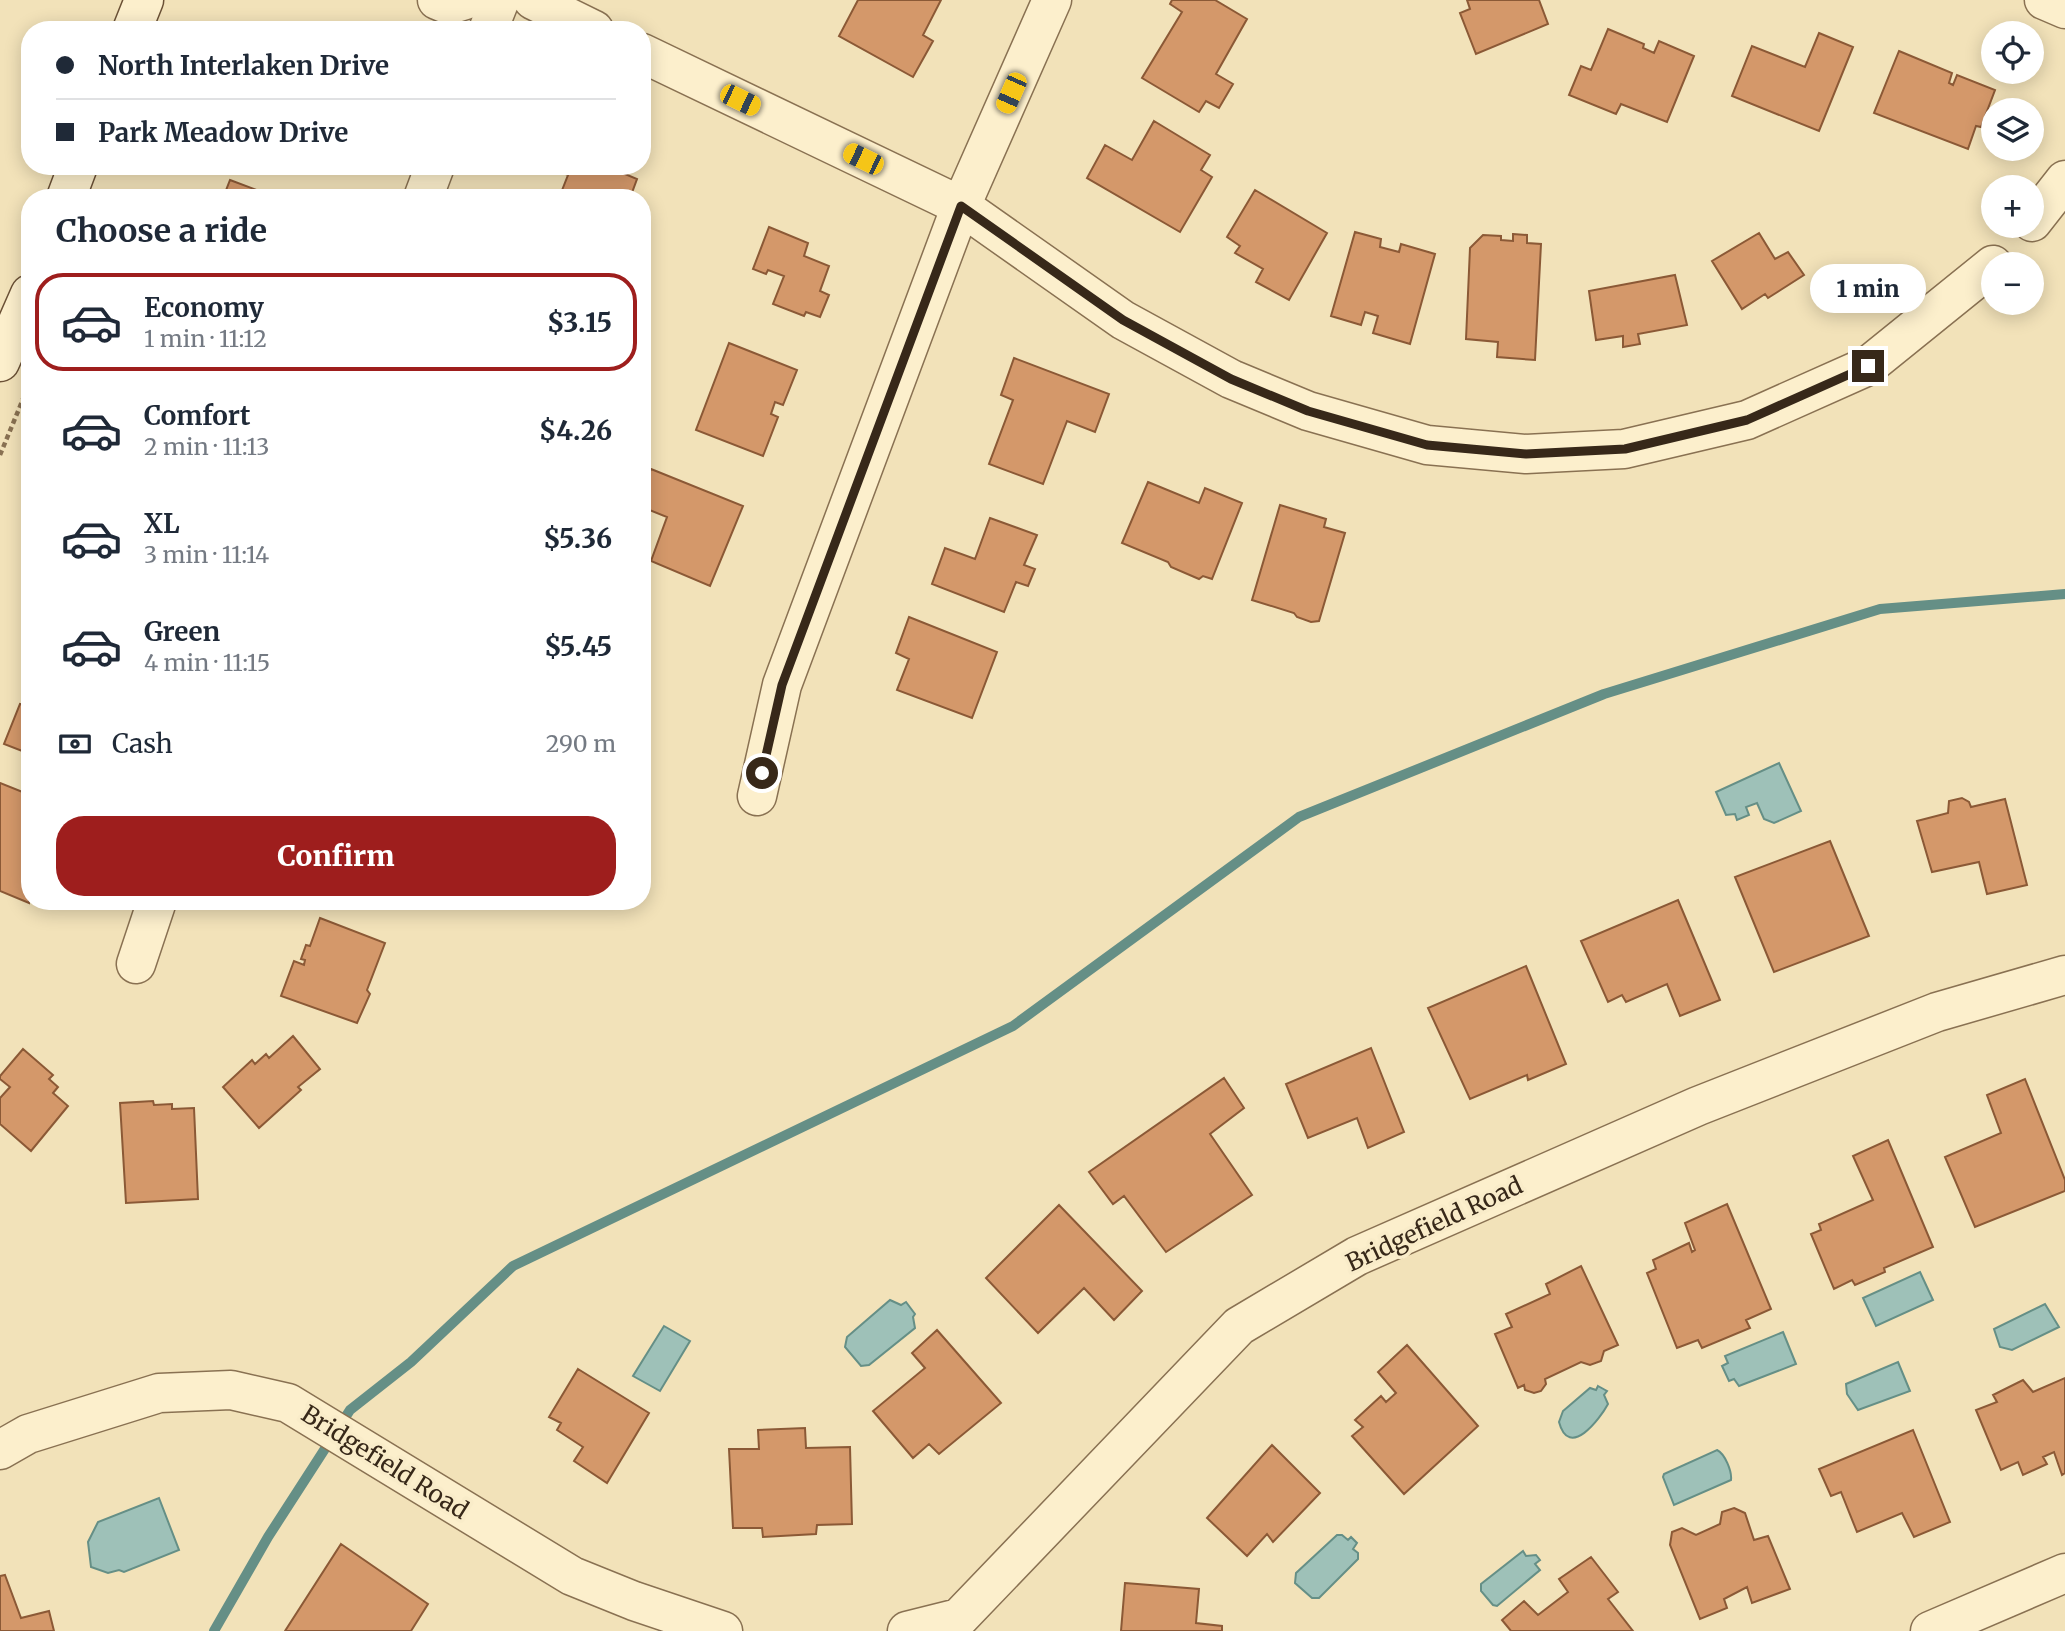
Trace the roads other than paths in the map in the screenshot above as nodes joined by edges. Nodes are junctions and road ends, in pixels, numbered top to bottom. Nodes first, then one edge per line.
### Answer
1 (144, 0) edge
2 (436, 0) edge
3 (465, 0) edge
4 (500, 0) edge
5 (533, 0) edge
6 (1052, 0) edge
7 (2044, 0) edge
8 (2065, 9) edge
9 (136, 21) edge
10 (492, 21) edge
11 (576, 21) edge
12 (651, 57) edge
13 (2065, 180) edge
14 (961, 206) junction
15 (2044, 206) edge
16 (2019, 238) edge
17 (2008, 252) edge
18 (1981, 275) edge
19 (21, 314) edge
20 (0, 362) edge
21 (757, 796) dead end
22 (154, 910) edge
23 (136, 964) dead end
24 (2065, 975) edge
25 (9, 1439) edge
26 (2065, 1573) edge
27 (964, 1624) edge
28 (723, 1631) edge
29 (907, 1631) edge
30 (1930, 1631) edge

1 - 9 street
2 - 3 street
4 - 10 street
5 - 11 street
6 - 14 street
7 - 8 street
12 - 14 street
13 - 15 street
14 - 18 street
14 - 21 street
16 - 17 street
19 - 20 street
22 - 23 street
24 - 27 street, Bridgefield Road
25 - 28 street, Bridgefield Road
26 - 30 street
27 - 29 street, Bridgefield Road

